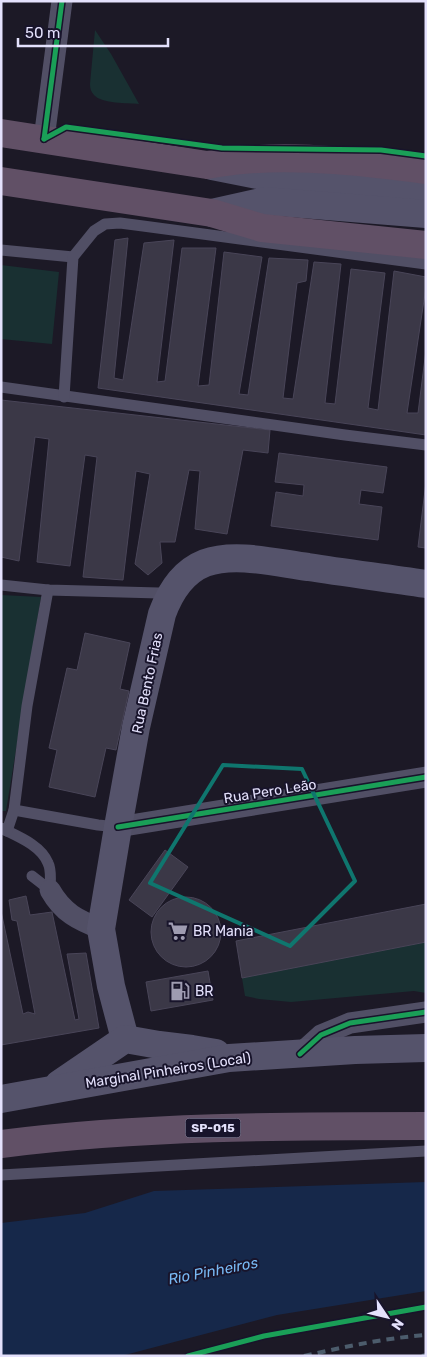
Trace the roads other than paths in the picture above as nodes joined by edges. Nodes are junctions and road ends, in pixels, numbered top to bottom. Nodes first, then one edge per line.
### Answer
1 (62, 1) edge
2 (1, 134) edge
3 (44, 139) junction
4 (207, 165) junction
5 (426, 170) edge
6 (1, 181) edge
7 (426, 192) edge
8 (212, 213) junction
9 (426, 214) edge
10 (426, 245) edge
11 (1, 250) edge
12 (72, 257) junction
13 (426, 264) edge
14 (1, 387) edge
15 (64, 397) junction
16 (426, 445) edge
17 (426, 584) edge
18 (1, 585) edge
19 (48, 590) junction
20 (159, 593) dead end
21 (426, 777) edge
22 (14, 810) junction
23 (118, 827) junction
24 (3, 830) edge
25 (32, 876) dead end
26 (50, 890) junction
27 (101, 929) junction
28 (426, 1012) edge
29 (125, 1039) junction
30 (426, 1048) edge
31 (300, 1054) junction
32 (229, 1058) junction
33 (50, 1090) junction
34 (1, 1099) edge
35 (426, 1126) edge
36 (1, 1144) edge
37 (426, 1151) edge
38 (1, 1176) edge

1 - 3 street
2 - 3 highway
3 - 4 highway
4 - 5 highway
4 - 7 main road
6 - 8 highway
8 - 9 main road
8 - 10 highway
11 - 12 lane
12 - 13 lane
12 - 15 lane
14 - 15 lane
15 - 16 lane
17 - 23 main road, Rua Bento Frias
18 - 19 lane
19 - 20 lane
19 - 22 lane
21 - 23 street, Rua Pero Leão
22 - 23 lane
22 - 24 lane
23 - 27 main road, Rua Bento Frias
24 - 26 lane
25 - 26 lane
26 - 27 street
27 - 29 main road, Rua Bento Frias
28 - 31 street
29 - 32 main road
29 - 33 main road
30 - 31 main road, Marginal Pinheiros (Local)
31 - 32 main road, Marginal Pinheiros (Local)
32 - 33 main road, Marginal Pinheiros (Local)
33 - 34 main road, Marginal Pinheiros (Local)
35 - 36 highway, SP-015
37 - 38 lane

